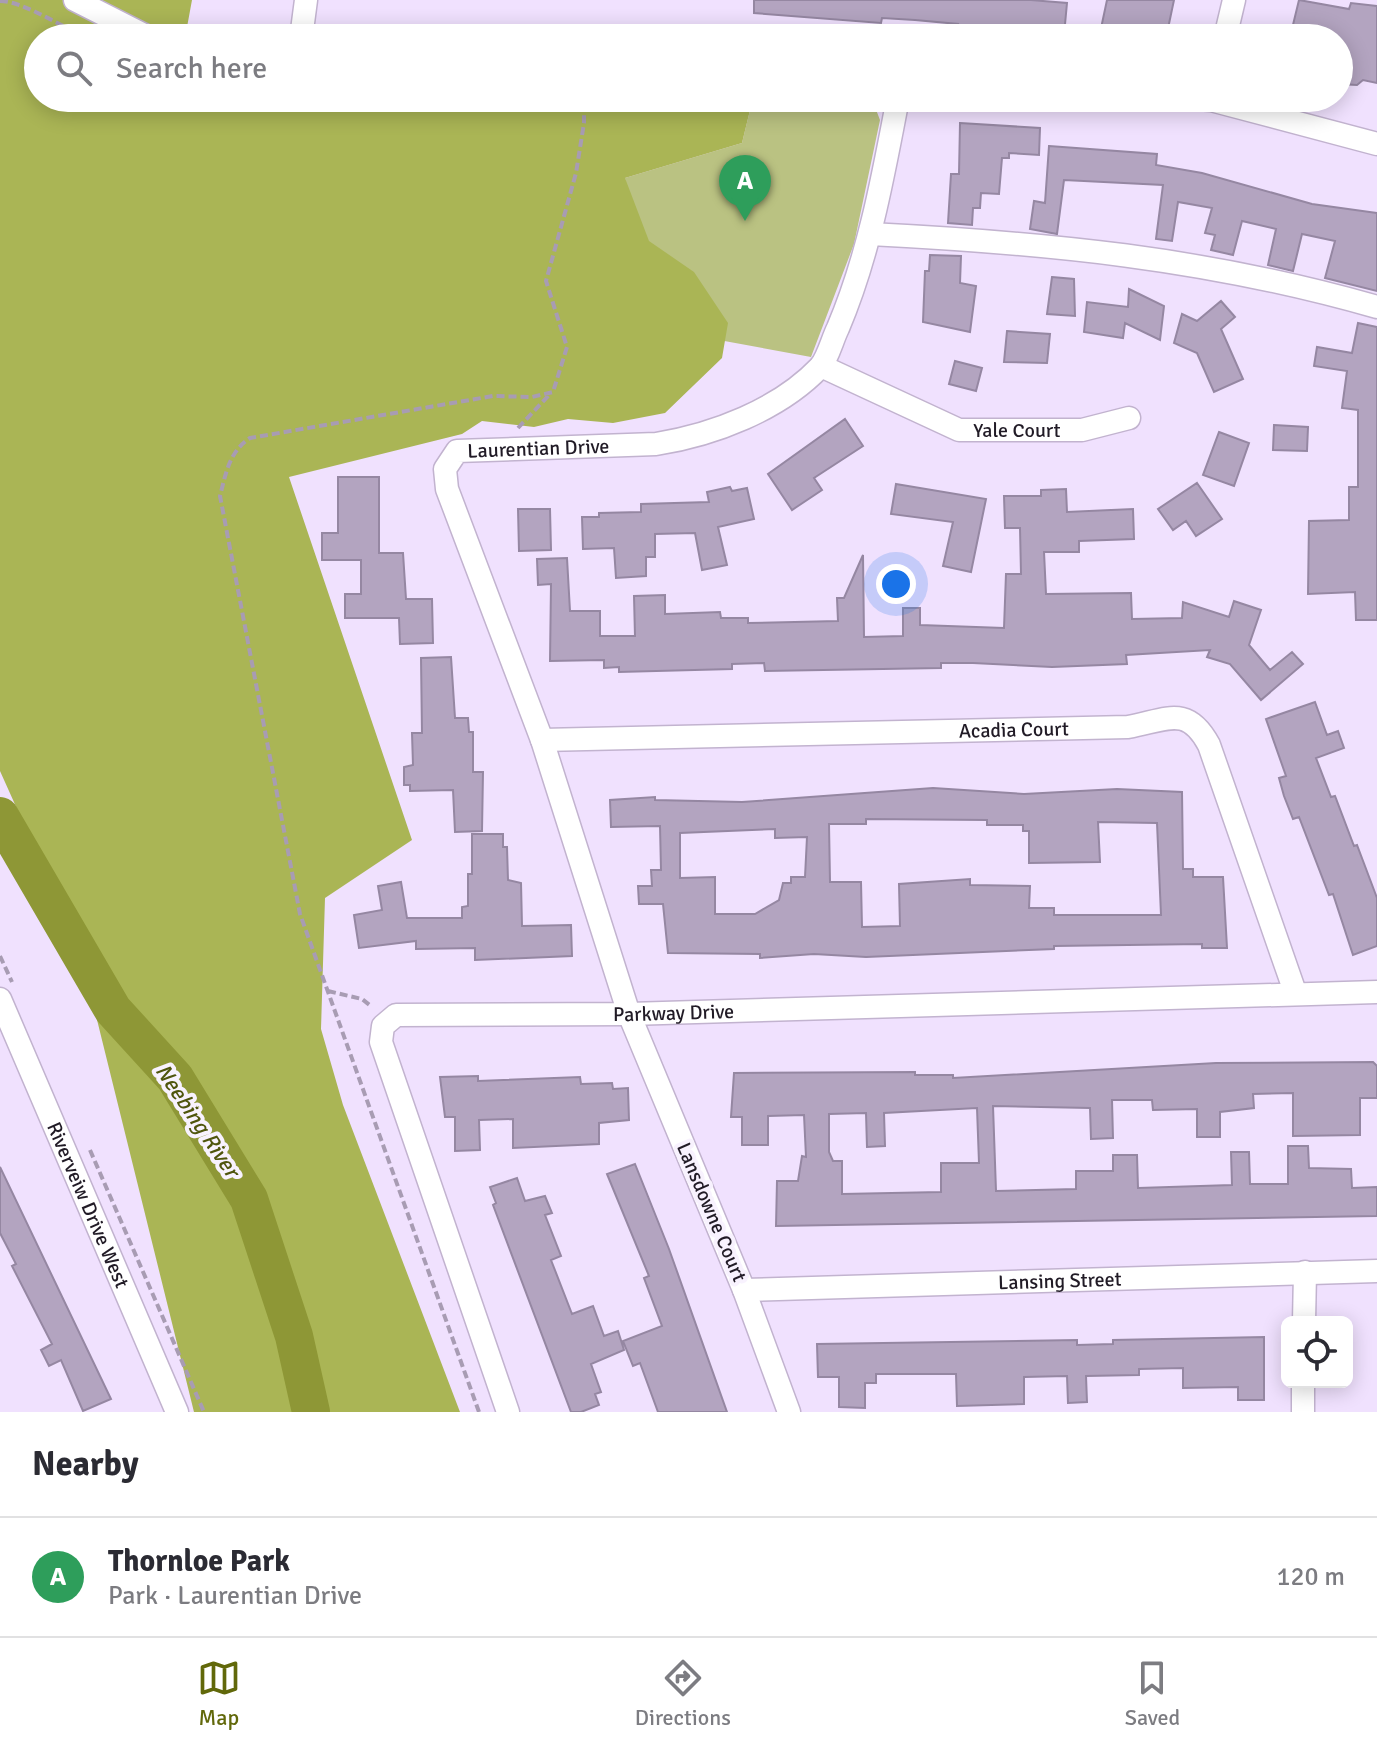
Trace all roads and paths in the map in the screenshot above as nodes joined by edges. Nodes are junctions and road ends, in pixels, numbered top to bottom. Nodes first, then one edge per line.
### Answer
1 (75, 0) edge
2 (306, 0) edge
3 (1234, 0) edge
4 (0, 1) edge
5 (53, 24) edge
6 (122, 24) edge
7 (303, 24) edge
8 (1228, 24) edge
9 (584, 112) edge
10 (895, 112) edge
11 (1259, 112) edge
12 (1377, 144) edge
13 (870, 234) junction
14 (1377, 307) edge
15 (821, 366) junction
16 (553, 392) junction
17 (1129, 418) dead end
18 (499, 448) junction
19 (542, 740) junction
20 (327, 990) junction
21 (1295, 992) junction
22 (1377, 992) edge
23 (0, 999) edge
24 (629, 1014) junction
25 (389, 1021) junction
26 (1377, 1271) edge
27 (1305, 1272) junction
28 (744, 1290) junction
29 (1304, 1316) edge
30 (1303, 1388) edge
31 (177, 1412) edge
32 (479, 1412) edge
33 (508, 1412) edge
34 (789, 1412) edge
35 (1303, 1412) edge

1 - 6 street
2 - 7 street
3 - 8 street
4 - 5 path
9 - 16 path
10 - 13 street, Laurentian Drive
11 - 12 street
13 - 14 street
13 - 15 street, Laurentian Drive
15 - 17 street, Yale Court
15 - 18 street, Laurentian Drive
16 - 18 path
16 - 20 path
18 - 19 street, Laurentian Drive
19 - 21 street, Acadia Court
19 - 24 street, Laurentian Drive
20 - 25 path
20 - 32 path
21 - 22 street, Parkway Drive
21 - 24 street, Parkway Drive
23 - 31 street, Riverveiw Drive West
24 - 25 street, Parkway Drive
24 - 28 street, Lansdowne Court
25 - 33 street
26 - 27 street, Lansing Street
27 - 28 street, Lansing Street
27 - 29 street
28 - 34 street, Lansdowne Court
30 - 35 street

